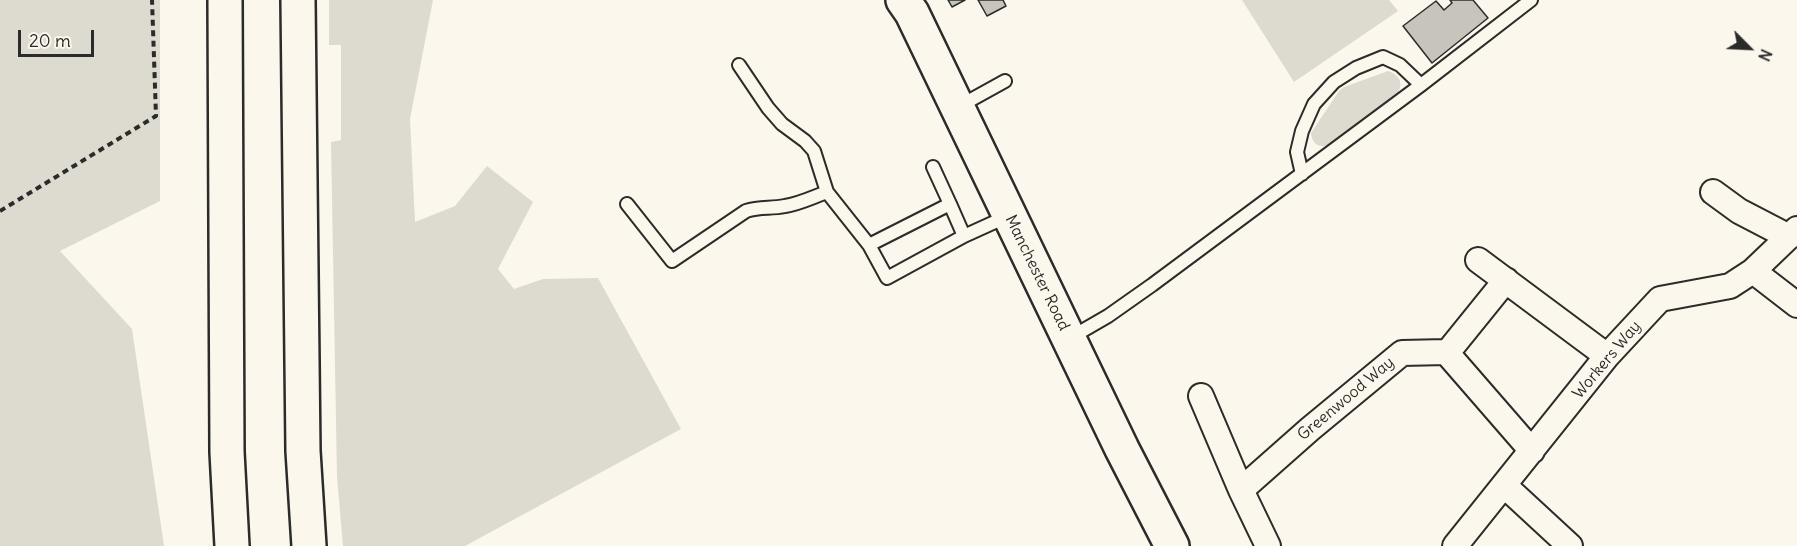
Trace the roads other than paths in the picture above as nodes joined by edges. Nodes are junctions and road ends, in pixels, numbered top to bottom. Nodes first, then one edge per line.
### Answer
1 (225, 0) edge
2 (298, 0) edge
3 (903, 0) edge
4 (1531, 0) edge
5 (739, 65) dead end
6 (1005, 81) dead end
7 (1421, 85) junction
8 (957, 108) junction
9 (933, 167) dead end
10 (1302, 174) junction
11 (826, 192) junction
12 (1713, 192) dead end
13 (627, 204) dead end
14 (950, 204) junction
15 (1009, 215) junction
16 (1793, 233) edge
17 (964, 236) junction
18 (869, 245) junction
19 (1478, 260) dead end
20 (1753, 271) junction
21 (1506, 280) junction
22 (1797, 305) edge
23 (1068, 338) junction
24 (1447, 353) junction
25 (1607, 356) junction
26 (1201, 396) dead end
27 (1532, 451) junction
28 (1505, 486) junction
29 (1240, 490) junction
30 (232, 546) edge
31 (309, 546) edge
32 (1172, 546) edge
33 (1268, 546) edge
34 (1455, 546) edge
35 (1570, 546) edge

1 - 30 main road
2 - 31 main road
3 - 8 main road, Manchester Road
4 - 7 lane
5 - 11 lane
6 - 8 lane
7 - 10 lane
7 - 10 lane
8 - 15 main road, Manchester Road
9 - 14 lane
10 - 23 lane
11 - 13 lane
11 - 18 lane
12 - 16 street
14 - 17 lane
14 - 18 lane
15 - 17 lane
15 - 23 main road, Manchester Road
16 - 20 street, Workers Way
17 - 18 lane
19 - 21 street
20 - 22 street
20 - 25 street, Workers Way
21 - 24 street
21 - 25 street
23 - 32 main road, Manchester Road
24 - 27 street
24 - 29 street, Greenwood Way
25 - 27 street, Workers Way
26 - 29 street
27 - 28 street, Workers Way
28 - 34 street, Workers Way
28 - 35 street
29 - 33 street

